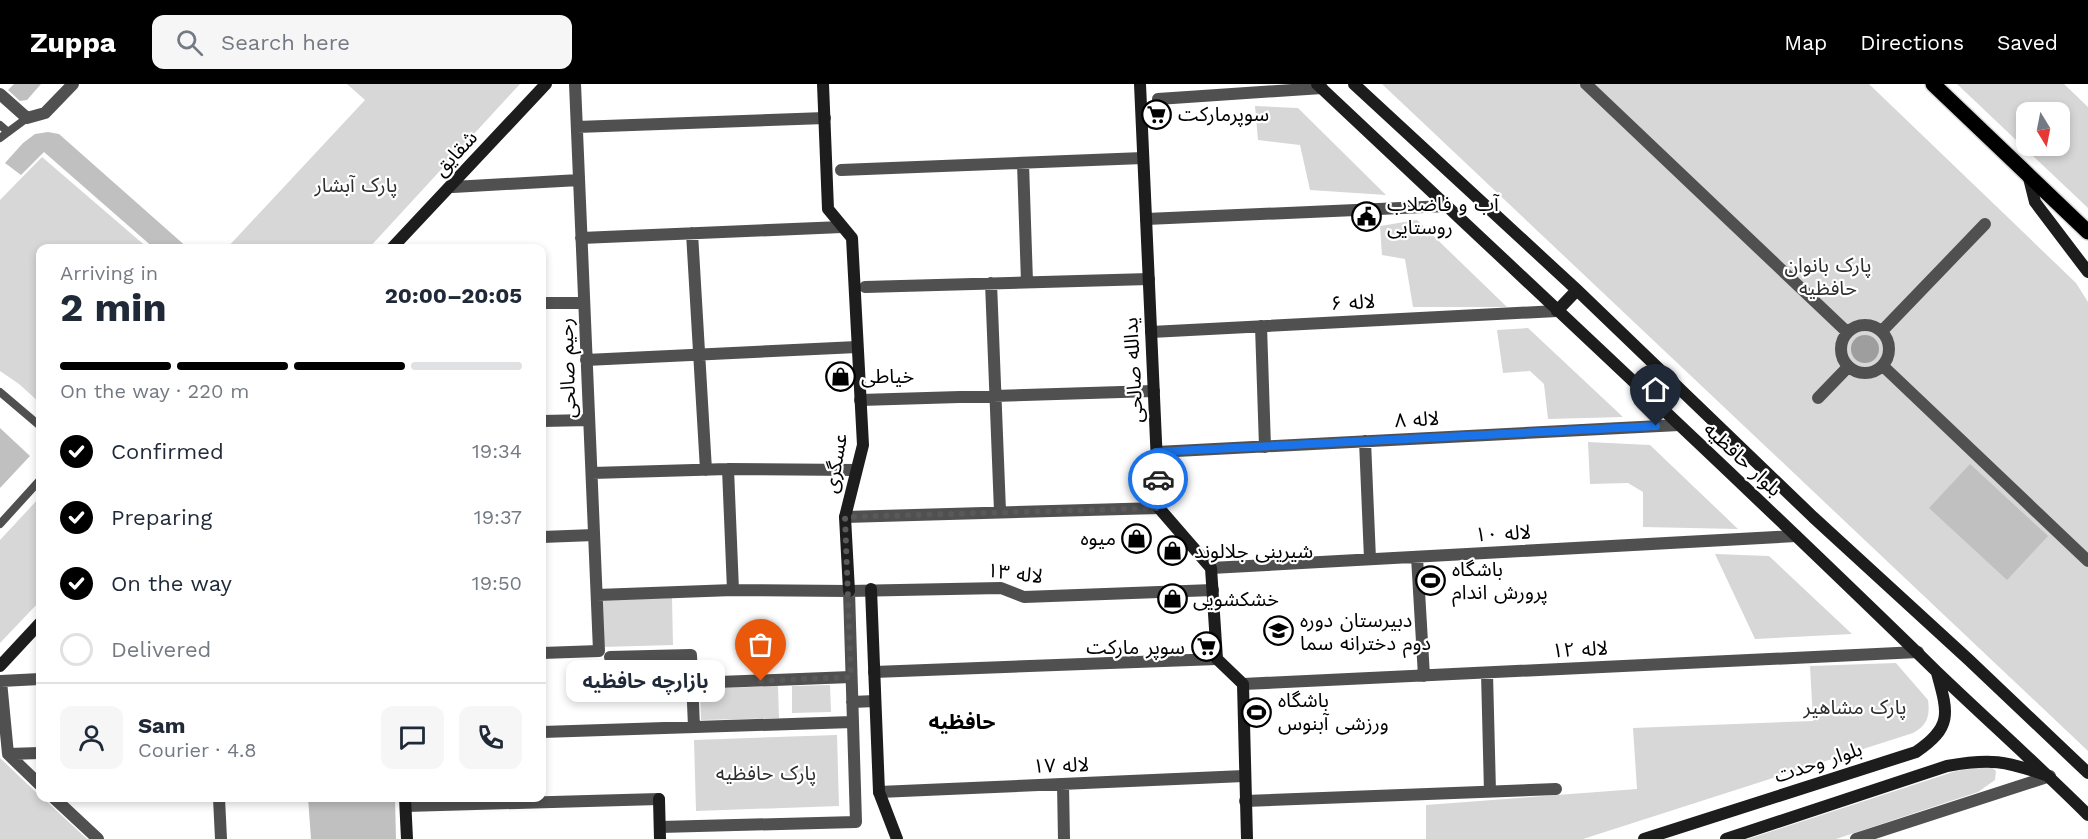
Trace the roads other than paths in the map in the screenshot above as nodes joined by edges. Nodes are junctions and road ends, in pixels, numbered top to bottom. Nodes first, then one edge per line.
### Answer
1 (73, 84) edge
2 (546, 84) edge
3 (575, 84) edge
4 (823, 84) edge
5 (1140, 84) edge
6 (1354, 84) edge
7 (1586, 84) edge
8 (1933, 84) edge
9 (1320, 86) edge
10 (0, 94) edge
11 (1158, 99) dead end
12 (27, 118) junction
13 (825, 118) junction
14 (0, 125) edge
15 (577, 127) junction
16 (8, 132) junction
17 (0, 138) edge
18 (1143, 158) junction
19 (1023, 163) junction
20 (841, 170) dead end
21 (2028, 173) junction
22 (579, 180) junction
23 (453, 187) dead end
24 (1447, 206) junction
25 (1146, 219) junction
26 (1985, 224) dead end
27 (842, 227) junction
28 (2088, 232) edge
29 (692, 233) junction
30 (581, 238) junction
31 (397, 244) edge
32 (2088, 272) edge
33 (1149, 279) junction
34 (1027, 282) junction
35 (991, 284) junction
36 (865, 287) dead end
37 (1577, 291) junction
38 (546, 303) edge
39 (584, 303) junction
40 (1557, 311) junction
41 (1261, 326) junction
42 (1151, 332) junction
43 (1847, 332) junction
44 (1882, 332) junction
45 (857, 347) junction
46 (699, 354) junction
47 (586, 360) junction
48 (1883, 366) junction
49 (1848, 367) junction
50 (1154, 391) junction
51 (0, 392) edge
52 (996, 395) junction
53 (1818, 398) dead end
54 (860, 400) junction
55 (589, 420) junction
56 (546, 421) edge
57 (36, 423) edge
58 (1678, 425) junction
59 (1365, 441) junction
60 (1265, 447) junction
61 (1156, 452) junction
62 (728, 469) junction
63 (706, 470) junction
64 (856, 470) junction
65 (592, 473) junction
66 (36, 484) edge
67 (1159, 508) junction
68 (1000, 512) junction
69 (845, 517) junction
70 (0, 524) edge
71 (594, 536) junction
72 (1796, 536) junction
73 (546, 537) edge
74 (1417, 557) junction
75 (1370, 560) junction
76 (2088, 561) edge
77 (1211, 568) junction
78 (871, 589) junction
79 (733, 590) junction
80 (1213, 590) junction
81 (849, 591) junction
82 (597, 595) junction
83 (36, 627) edge
84 (1918, 652) junction
85 (546, 653) edge
86 (604, 654) junction
87 (1217, 659) junction
88 (0, 666) edge
89 (874, 672) junction
90 (1937, 672) junction
91 (1487, 673) junction
92 (1424, 676) junction
93 (851, 677) junction
94 (36, 679) edge
95 (1, 680) edge
96 (693, 683) junction
97 (1243, 684) junction
98 (875, 701) junction
99 (852, 702) junction
100 (852, 722) junction
101 (694, 727) junction
102 (546, 732) edge
103 (36, 753) edge
104 (8, 754) junction
105 (2088, 772) edge
106 (1245, 776) junction
107 (2050, 776) junction
108 (36, 781) edge
109 (1062, 784) junction
110 (1556, 789) dead end
111 (879, 792) junction
112 (1490, 792) junction
113 (546, 800) edge
114 (1245, 801) junction
115 (58, 802) edge
116 (219, 802) edge
117 (406, 802) edge
118 (2088, 815) edge
119 (660, 833) edge
120 (98, 839) edge
121 (221, 839) edge
122 (407, 839) edge
123 (897, 839) edge
124 (1064, 839) edge
125 (1246, 839) edge
126 (1644, 839) edge
127 (1726, 839) edge
128 (1856, 839) edge

1 - 12 street
2 - 31 street, شقایق
3 - 15 street, رحیم صالحی
4 - 13 street, عسگری
5 - 18 street, یدالله صالحی
6 - 37 street, بلوار حافظیه
7 - 43 street
8 - 21 main road
9 - 11 street
9 - 24 street, بلوار حافظیه
10 - 12 street
12 - 16 lane
13 - 15 street
13 - 27 street, عسگری
14 - 16 lane
15 - 22 street, رحیم صالحی
16 - 17 lane
18 - 19 street
18 - 25 street, یدالله صالحی
19 - 20 street
19 - 34 street
21 - 28 main road
21 - 32 street
22 - 23 street
22 - 30 street, رحیم صالحی
24 - 25 street
24 - 40 street, بلوار حافظیه
25 - 33 street, یدالله صالحی
26 - 44 street
27 - 29 street
27 - 45 street, عسگری
29 - 30 street
29 - 46 street
30 - 39 street, رحیم صالحی
33 - 34 street
33 - 42 street, یدالله صالحی
34 - 35 street
35 - 36 street
35 - 52 street
37 - 40 street
37 - 105 street, بلوار حافظیه
38 - 39 street
39 - 47 street, رحیم صالحی
40 - 41 street, لاله ۶
40 - 58 street, بلوار حافظیه
41 - 42 street, لاله ۶
41 - 60 street
42 - 50 street, یدالله صالحی
43 - 44 street
43 - 49 street
44 - 48 street
45 - 46 street
45 - 54 street, عسگری
46 - 47 street
46 - 63 street
47 - 55 street, رحیم صالحی
48 - 49 street
48 - 76 street
49 - 53 street
50 - 52 street
50 - 61 street, یدالله صالحی
51 - 57 lane
52 - 54 street
52 - 68 street
54 - 64 street, عسگری
55 - 56 street
55 - 65 street, رحیم صالحی
58 - 59 street, لاله ۸
58 - 72 street, بلوار حافظیه
59 - 60 street, لاله ۸
59 - 75 street
60 - 61 street, لاله ۸
61 - 67 street, یدالله صالحی
62 - 63 street
62 - 64 street
62 - 79 street
63 - 65 street
64 - 69 street, عسگری
65 - 71 street, رحیم صالحی
66 - 70 lane
67 - 68 street
67 - 77 street
68 - 69 street
69 - 81 street, عسگری
71 - 73 street
71 - 82 street, رحیم صالحی
72 - 74 street, لاله ۱۰
72 - 84 street, بلوار حافظیه
74 - 75 street, لاله ۱۰
74 - 92 street
75 - 77 street, لاله ۱۰
77 - 80 street
78 - 80 street, لاله ۱۳
78 - 81 street, لاله ۱۳
78 - 89 street
79 - 81 street, لاله ۱۳
79 - 82 street, لاله ۱۳
80 - 87 street
81 - 93 street, عسگری
82 - 86 street, رحیم صالحی
83 - 88 street
84 - 90 street, بلوار حافظیه
84 - 91 street, لاله ۱۲
85 - 86 street
86 - 96 street
87 - 89 street
87 - 97 street
89 - 98 street
90 - 107 street, بلوار حافظیه
90 - 126 street, بلوار وحدت
91 - 92 street, لاله ۱۲
91 - 112 street
92 - 97 street, لاله ۱۲
93 - 96 street
93 - 99 street, عسگری
94 - 95 street
95 - 104 street
96 - 101 street
97 - 106 street
98 - 99 street
98 - 111 street
99 - 100 street, عسگری
100 - 101 street
100 - 119 street, عسگری
101 - 102 street
103 - 104 street
104 - 108 street
106 - 109 street, لاله ۱۷
106 - 114 street
107 - 118 street, بلوار حافظیه
107 - 127 street
107 - 128 street
109 - 111 street, لاله ۱۷
109 - 124 street
110 - 112 street
111 - 123 street
112 - 114 street
113 - 119 street
114 - 125 street
115 - 120 street
116 - 121 street
117 - 122 street

